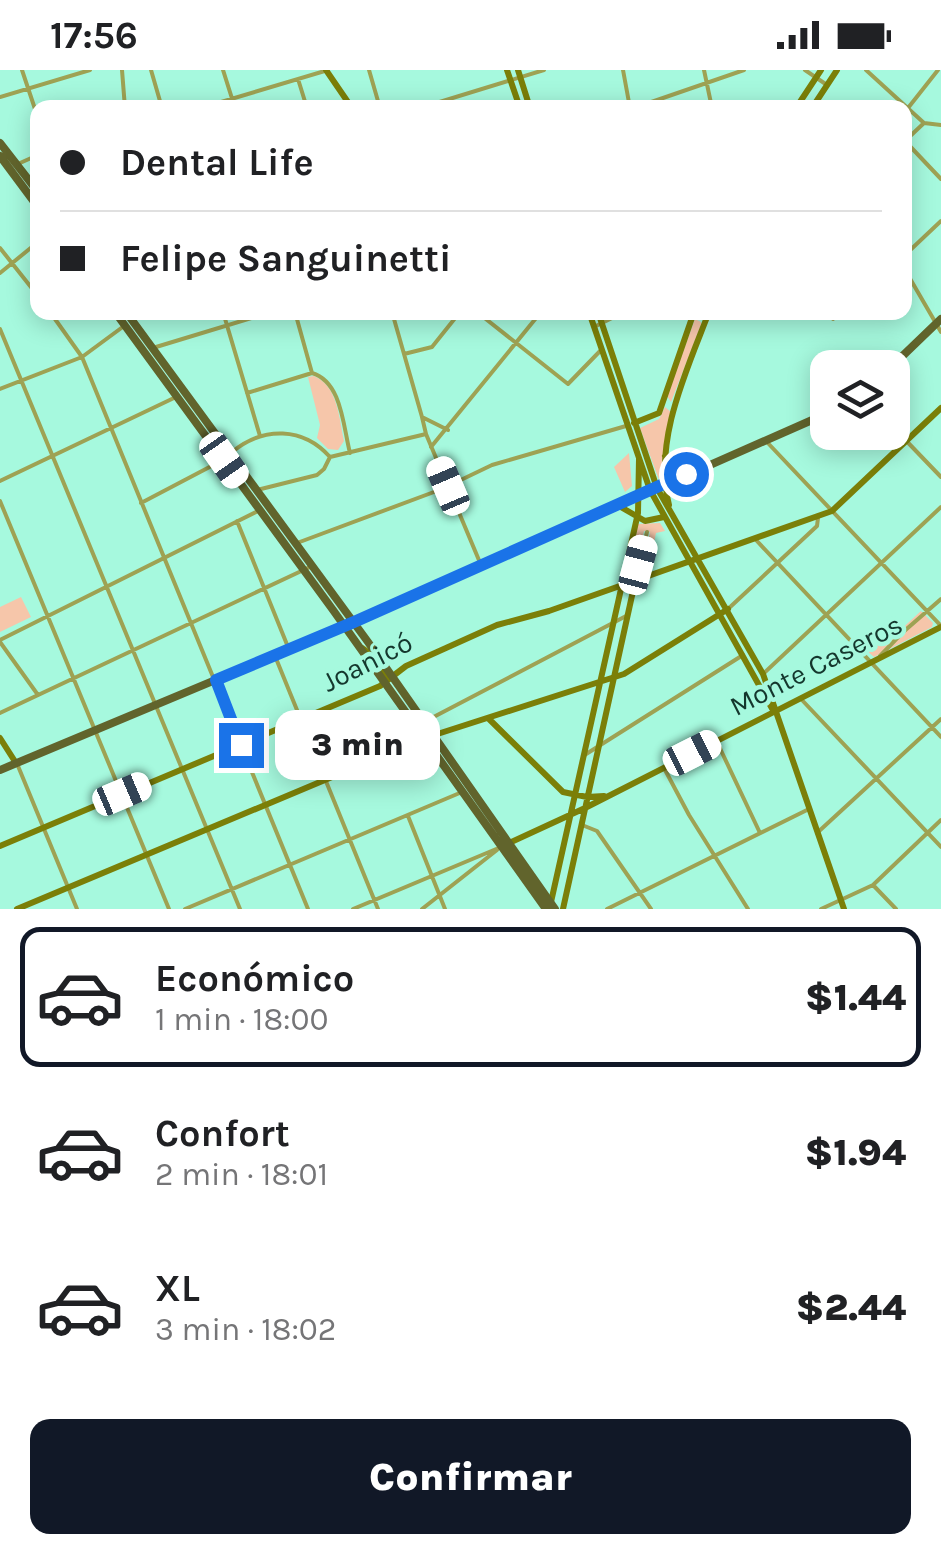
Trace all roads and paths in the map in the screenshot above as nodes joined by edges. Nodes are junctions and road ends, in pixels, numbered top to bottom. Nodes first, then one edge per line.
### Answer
1 (22, 70) edge
2 (90, 70) edge
3 (122, 70) edge
4 (150, 70) edge
5 (223, 70) edge
6 (327, 70) edge
7 (369, 70) edge
8 (544, 70) edge
9 (622, 70) edge
10 (704, 70) edge
11 (744, 70) edge
12 (805, 70) edge
13 (821, 70) edge
14 (837, 70) edge
15 (867, 70) edge
16 (938, 70) edge
17 (519, 72) edge
18 (509, 74) edge
19 (815, 78) junction
20 (298, 79) junction
21 (706, 83) junction
22 (826, 85) junction
23 (28, 88) junction
24 (0, 97) edge
25 (232, 98) junction
26 (32, 100) edge
27 (124, 100) edge
28 (159, 100) edge
29 (226, 100) edge
30 (305, 100) edge
31 (347, 100) edge
32 (378, 100) edge
33 (441, 100) edge
34 (517, 100) edge
35 (528, 100) edge
36 (630, 100) edge
37 (656, 100) edge
38 (710, 100) edge
39 (801, 100) edge
40 (818, 100) edge
41 (899, 100) edge
42 (912, 103) edge
43 (912, 112) edge
44 (924, 123) junction
45 (941, 126) edge
46 (912, 134) edge
47 (0, 143) edge
48 (912, 148) edge
49 (0, 156) edge
50 (30, 160) edge
51 (14, 168) junction
52 (0, 178) edge
53 (941, 178) edge
54 (30, 184) edge
55 (30, 194) edge
56 (941, 222) edge
57 (0, 248) edge
58 (30, 249) edge
59 (912, 249) edge
60 (12, 264) junction
61 (0, 274) edge
62 (912, 281) edge
63 (30, 286) edge
64 (56, 320) edge
65 (120, 320) edge
66 (132, 320) edge
67 (225, 320) edge
68 (246, 320) edge
69 (297, 320) edge
70 (394, 320) edge
71 (454, 320) edge
72 (488, 320) edge
73 (536, 320) edge
74 (590, 320) edge
75 (594, 320) edge
76 (598, 320) edge
77 (609, 320) edge
78 (691, 320) edge
79 (706, 320) edge
80 (939, 325) edge
81 (124, 326) junction
82 (227, 326) junction
83 (598, 326) junction
84 (0, 330) edge
85 (517, 344) junction
86 (152, 348) junction
87 (602, 349) junction
88 (910, 350) edge
89 (404, 354) junction
90 (82, 357) junction
91 (312, 373) junction
92 (20, 381) junction
93 (0, 389) edge
94 (247, 392) junction
95 (176, 398) junction
96 (663, 402) junction
97 (675, 407) junction
98 (941, 408) edge
99 (422, 416) junction
100 (810, 421) edge
101 (631, 424) junction
102 (112, 428) junction
103 (448, 430) junction
104 (426, 434) junction
105 (260, 436) junction
106 (910, 437) edge
107 (765, 440) junction
108 (910, 445) edge
109 (432, 447) junction
110 (896, 450) edge
111 (350, 453) junction
112 (52, 456) junction
113 (664, 456) junction
114 (227, 457) junction
115 (330, 457) junction
116 (639, 458) junction
117 (686, 474) junction
118 (941, 477) edge
119 (0, 481) edge
120 (448, 486) junction
121 (657, 487) junction
122 (257, 490) junction
123 (640, 495) junction
124 (0, 501) edge
125 (141, 502) junction
126 (618, 505) junction
127 (941, 506) edge
128 (260, 510) junction
129 (832, 511) junction
130 (666, 514) junction
131 (817, 515) junction
132 (637, 518) junction
133 (237, 521) junction
134 (646, 532) dead end
135 (754, 538) junction
136 (296, 542) junction
137 (164, 558) junction
138 (692, 559) junction
139 (882, 562) junction
140 (777, 564) junction
141 (638, 565) junction
142 (481, 566) junction
143 (308, 568) junction
144 (648, 576) junction
145 (635, 581) junction
146 (622, 586) junction
147 (105, 587) junction
148 (265, 589) junction
149 (941, 599) edge
150 (728, 609) junction
151 (928, 611) junction
152 (629, 614) junction
153 (720, 614) junction
154 (827, 615) junction
155 (47, 616) junction
156 (614, 622) junction
157 (191, 623) junction
158 (350, 624) junction
159 (941, 626) edge
160 (0, 640) edge
161 (132, 650) junction
162 (290, 650) junction
163 (743, 654) junction
164 (274, 656) junction
165 (874, 662) junction
166 (763, 674) junction
167 (615, 678) junction
168 (73, 679) junction
169 (388, 679) junction
170 (216, 680) junction
171 (600, 682) junction
172 (38, 695) junction
173 (801, 699) junction
174 (155, 705) junction
175 (0, 713) edge
176 (775, 713) junction
177 (488, 718) junction
178 (941, 719) edge
179 (302, 720) junction
180 (424, 722) junction
181 (932, 727) junction
182 (95, 732) junction
183 (429, 737) junction
184 (941, 737) edge
185 (0, 738) edge
186 (716, 741) junction
187 (241, 745) junction
188 (599, 748) junction
189 (583, 756) junction
190 (16, 763) junction
191 (664, 768) junction
192 (182, 769) junction
193 (0, 770) edge
194 (876, 777) junction
195 (326, 780) junction
196 (463, 792) junction
197 (122, 794) junction
198 (574, 795) junction
199 (604, 796) junction
200 (587, 798) junction
201 (266, 806) junction
202 (585, 808) junction
203 (809, 809) junction
204 (570, 815) junction
205 (408, 816) junction
206 (941, 820) edge
207 (582, 825) junction
208 (43, 827) junction
209 (207, 830) junction
210 (760, 832) junction
211 (928, 832) junction
212 (817, 833) junction
213 (351, 840) junction
214 (505, 845) junction
215 (0, 846) edge
216 (941, 847) edge
217 (562, 853) junction
218 (146, 855) junction
219 (716, 855) junction
220 (574, 856) junction
221 (290, 866) junction
222 (431, 874) junction
223 (873, 885) junction
224 (68, 888) junction
225 (232, 890) junction
226 (640, 893) junction
227 (439, 895) junction
228 (841, 899) junction
229 (374, 900) junction
230 (548, 908) edge
231 (17, 909) edge
232 (77, 909) edge
233 (169, 909) edge
234 (185, 909) edge
235 (240, 909) edge
236 (308, 909) edge
237 (353, 909) edge
238 (378, 909) edge
239 (422, 909) edge
240 (445, 909) edge
241 (563, 909) edge
242 (607, 909) edge
243 (651, 909) edge
244 (748, 909) edge
245 (821, 909) edge
246 (844, 909) edge
247 (896, 909) edge

1 - 23 street
2 - 23 street
3 - 27 street
4 - 28 street
5 - 25 street
6 - 20 street
6 - 31 street
7 - 32 street
8 - 17 street
9 - 36 street
10 - 21 street
11 - 21 street
12 - 19 street
13 - 19 street
14 - 22 street
15 - 41 street
16 - 42 street
17 - 18 street
17 - 35 street
18 - 33 street
18 - 34 street
19 - 22 street
19 - 39 street
20 - 25 street
20 - 30 street
21 - 37 street
21 - 38 street
22 - 40 street
23 - 24 street
23 - 26 street
25 - 29 street
43 - 44 street
44 - 45 street
44 - 46 street
47 - 51 main road
48 - 53 street
49 - 51 main road
50 - 51 street
51 - 52 street
51 - 54 main road
51 - 55 main road
56 - 59 street
57 - 60 street
58 - 60 street
60 - 61 street
60 - 63 street
62 - 80 street
64 - 90 street
65 - 81 main road
66 - 86 main road
67 - 82 street
68 - 82 street
69 - 91 street
70 - 89 street
71 - 89 street
72 - 85 street
73 - 85 street
74 - 83 street
75 - 83 street
76 - 83 street
77 - 83 street
78 - 96 street
79 - 97 street
80 - 88 main road
81 - 90 street
81 - 95 main road
82 - 86 street
82 - 94 street
83 - 87 street
83 - 101 street
84 - 92 street
85 - 87 street
85 - 103 street
86 - 114 main road
87 - 101 street
89 - 99 street
90 - 92 street
90 - 102 street
91 - 94 street
91 - 111 street
92 - 93 street
92 - 112 street
94 - 105 street
95 - 102 street
95 - 114 main road
96 - 97 street
96 - 101 street
97 - 113 street
98 - 106 street
99 - 103 street
99 - 104 street
100 - 107 main road
101 - 116 street
101 - 120 street
101 - 121 street
102 - 112 street
102 - 125 street
103 - 109 street
104 - 109 street
104 - 111 street
105 - 114 street
105 - 115 street
107 - 117 main road
107 - 129 street
108 - 118 street
109 - 120 street
110 - 129 street
111 - 115 street
112 - 119 street
112 - 147 street
113 - 117 street
113 - 121 street
114 - 122 main road
114 - 125 street
114 - 128 main road
115 - 122 street
116 - 121 street
116 - 123 street
117 - 121 main road
120 - 136 street
120 - 142 street
121 - 123 main road
121 - 130 street
121 - 130 street
122 - 136 main road
123 - 126 main road
123 - 132 street
124 - 155 street
125 - 137 street
126 - 132 street
126 - 142 main road
127 - 139 street
128 - 133 street
128 - 136 main road
128 - 143 main road
129 - 131 street, Joanicó
129 - 139 street
130 - 132 street
130 - 138 street
131 - 135 street, Joanicó
131 - 140 street
132 - 146 street
133 - 137 street
133 - 148 street
134 - 141 street
135 - 138 street, Joanicó
135 - 140 street
136 - 143 main road
137 - 147 street
137 - 157 street
138 - 144 street, Joanicó
138 - 150 street
138 - 153 street
139 - 151 street
139 - 154 street
140 - 150 street
140 - 154 street
141 - 144 street
141 - 145 street
142 - 158 main road
143 - 148 street
143 - 158 main road
144 - 145 street, Joanicó
145 - 146 street, Joanicó
145 - 152 street
146 - 156 street
146 - 169 street, Joanicó
147 - 155 street
147 - 161 street
148 - 157 street
148 - 162 street
149 - 151 street
150 - 153 street
150 - 166 street
151 - 159 street
151 - 165 street
152 - 156 street
152 - 167 street
153 - 163 street
153 - 167 street
154 - 165 street
154 - 166 street
155 - 160 street
155 - 168 street
156 - 171 street
156 - 180 street
157 - 161 street
157 - 170 street
158 - 162 main road
158 - 169 main road
158 - 169 main road
159 - 165 street, Monte Caseros
160 - 172 street
161 - 168 street
161 - 174 street
162 - 164 main road
163 - 176 street
163 - 188 street
164 - 170 main road
164 - 179 street
165 - 173 street, Monte Caseros
165 - 181 street
166 - 176 street
167 - 171 street
167 - 188 street
168 - 172 street
168 - 182 street
169 - 179 street, Joanicó
169 - 180 main road
169 - 183 main road
170 - 174 main road
170 - 187 street
171 - 177 street
171 - 189 street
172 - 175 street
173 - 176 street, Monte Caseros
173 - 194 street
174 - 182 main road
174 - 192 street
176 - 186 street, Monte Caseros
176 - 203 street
177 - 183 street
177 - 198 street
178 - 181 street
179 - 187 street, Joanicó
179 - 195 street
180 - 183 main road
181 - 184 street
181 - 194 street
182 - 190 main road
182 - 197 street
183 - 195 street
183 - 196 main road
183 - 214 main road
185 - 190 street
186 - 191 street, Monte Caseros
186 - 210 street
187 - 192 street, Joanicó
187 - 201 street
188 - 189 street
188 - 200 street
189 - 198 street
190 - 193 main road
190 - 208 street
191 - 199 street, Monte Caseros
191 - 219 street
192 - 197 street, Joanicó
192 - 209 street
194 - 211 street
194 - 212 street
195 - 201 street
195 - 213 street
196 - 205 street
196 - 214 main road
197 - 208 street, Joanicó
197 - 218 street
198 - 200 street, Monte Caseros
198 - 204 street
199 - 200 street, Monte Caseros
199 - 202 street, Monte Caseros
200 - 202 street
201 - 209 street
201 - 221 street
202 - 204 street, Monte Caseros
202 - 207 street
203 - 210 street
203 - 212 street
204 - 214 street, Monte Caseros
204 - 217 street
205 - 213 street
205 - 222 street
206 - 211 street
207 - 220 street
207 - 226 street
208 - 215 street, Joanicó
208 - 224 street
209 - 218 street
209 - 225 street
210 - 219 street
211 - 216 street
211 - 223 street
212 - 228 street
213 - 221 street
213 - 229 street
214 - 222 street
214 - 227 street, Monte Caseros
214 - 230 main road
217 - 220 street
217 - 230 street
218 - 224 street
218 - 233 street
219 - 226 street
219 - 244 street
220 - 241 street
221 - 225 street
221 - 236 street
222 - 227 street
222 - 229 street
223 - 228 street
223 - 247 street
224 - 231 street
224 - 232 street
225 - 234 street
225 - 235 street
226 - 242 street
226 - 243 street
227 - 239 street, Monte Caseros
227 - 240 street
228 - 245 street
228 - 246 street
229 - 237 street
229 - 238 street

